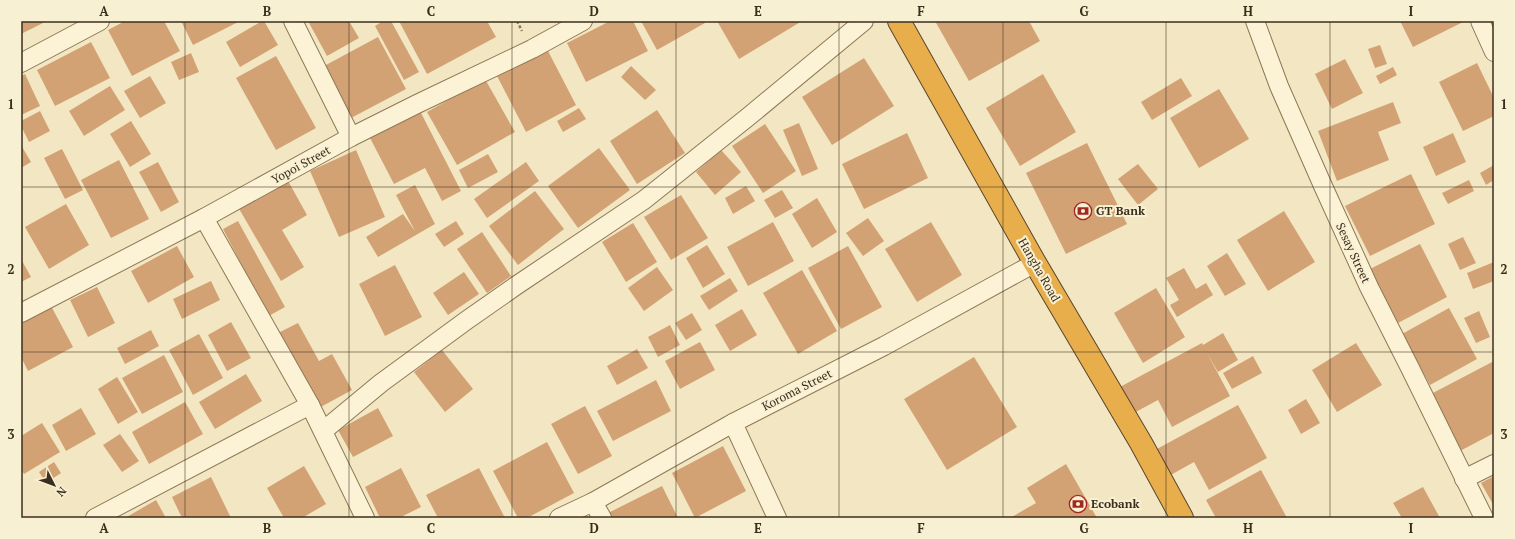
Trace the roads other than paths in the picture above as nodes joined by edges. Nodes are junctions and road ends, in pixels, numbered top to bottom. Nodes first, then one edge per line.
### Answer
1 (100, 21) edge
2 (293, 21) edge
3 (583, 21) edge
4 (864, 21) edge
5 (899, 21) edge
6 (1255, 21) edge
7 (1480, 21) edge
8 (1494, 52) edge
9 (21, 63) edge
10 (351, 137) junction
11 (204, 218) junction
12 (1035, 264) junction
13 (21, 313) edge
14 (310, 405) junction
15 (733, 423) junction
16 (324, 431) junction
17 (1494, 464) edge
18 (1464, 479) junction
19 (593, 502) junction
20 (95, 518) edge
21 (365, 518) edge
22 (559, 518) edge
23 (602, 518) edge
24 (777, 518) edge
25 (1182, 518) edge
26 (1484, 518) edge

1 - 9 street
2 - 10 street
3 - 10 street, Yopoi Street
4 - 16 street
5 - 12 highway, Hangha Road
6 - 18 street, Sesay Street
7 - 8 street
10 - 11 street, Yopoi Street
11 - 13 street, Yopoi Street
11 - 14 street
12 - 15 street, Koroma Street
12 - 25 highway, Hangha Road
14 - 16 street
14 - 20 street
15 - 19 street, Koroma Street
15 - 24 street
16 - 21 street
17 - 18 street
18 - 26 street, Sesay Street
19 - 22 street, Koroma Street
19 - 23 street

